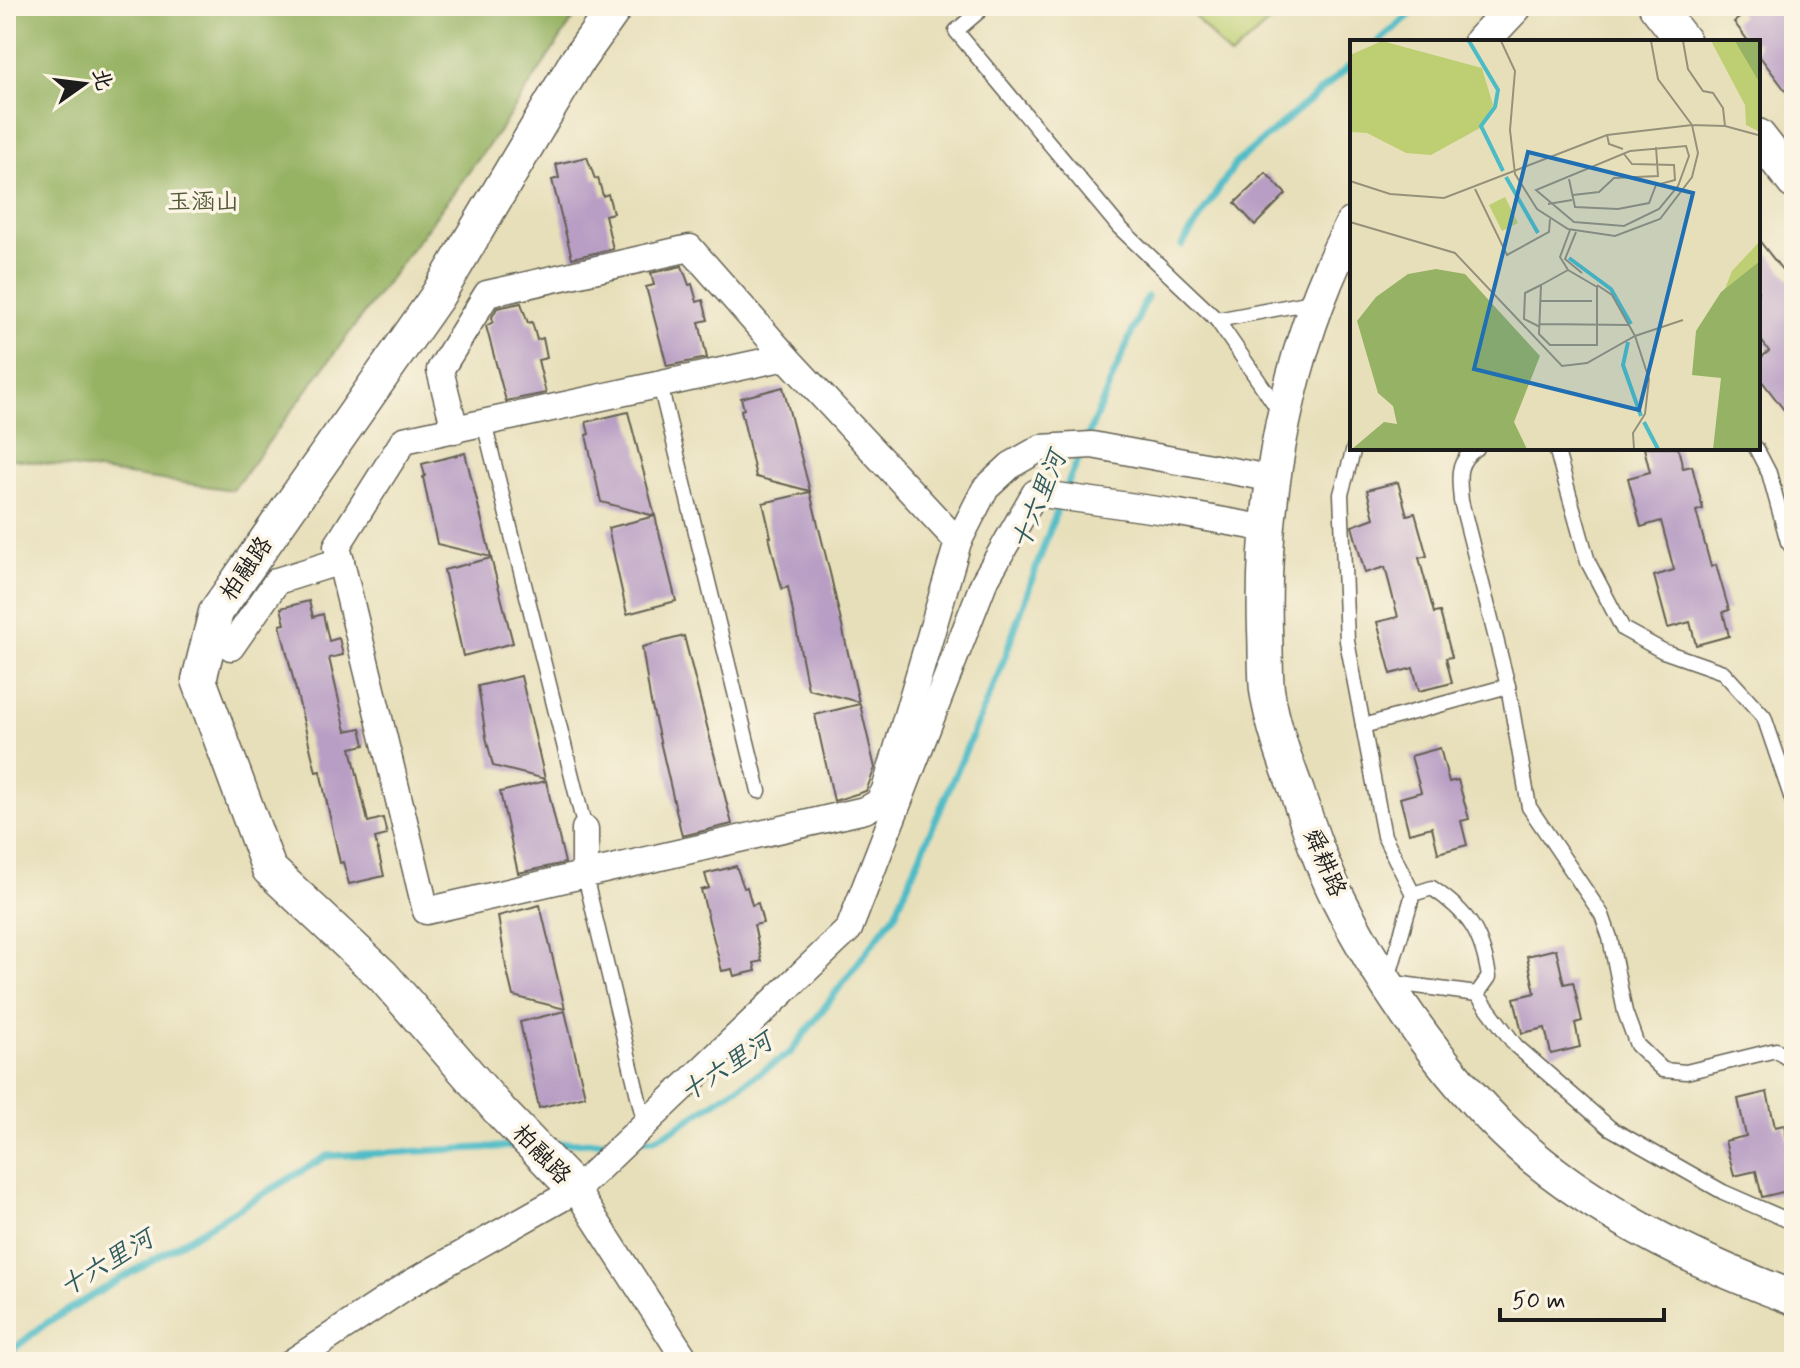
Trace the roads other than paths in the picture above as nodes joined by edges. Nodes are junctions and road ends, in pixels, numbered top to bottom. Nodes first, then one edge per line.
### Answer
1 (616, 6) edge
2 (985, 6) edge
3 (1515, 6) edge
4 (1656, 6) edge
5 (1483, 40) edge
6 (1682, 40) edge
7 (1760, 139) edge
8 (1794, 182) edge
9 (1350, 230) edge
10 (1319, 301) junction
11 (1217, 320) junction
12 (786, 357) junction
13 (660, 385) junction
14 (1285, 419) junction
15 (484, 423) junction
16 (455, 430) junction
17 (1353, 450) edge
18 (1474, 450) edge
19 (1557, 450) edge
20 (1757, 450) edge
21 (1275, 479) junction
22 (1269, 529) junction
23 (958, 542) junction
24 (1794, 550) edge
25 (341, 561) junction
26 (231, 647) dead end
27 (1508, 686) junction
28 (1363, 726) junction
29 (759, 791) dead end
30 (1794, 805) edge
31 (585, 829) joint
32 (585, 876) junction
33 (1413, 894) junction
34 (1387, 982) junction
35 (1477, 994) junction
36 (1794, 1063) edge
37 (645, 1125) junction
38 (576, 1190) junction
39 (1794, 1223) edge
40 (1794, 1298) edge
41 (292, 1362) edge
42 (687, 1362) edge

1 - 38 street, 柏融路
2 - 11 lane
3 - 5 street
4 - 6 street
7 - 8 street
9 - 10 street, 舜耕路
10 - 11 lane
10 - 14 street, 舜耕路
11 - 14 lane
12 - 13 street
12 - 16 street
12 - 23 street
13 - 15 street
13 - 29 lane
14 - 21 street, 舜耕路
15 - 16 street
15 - 31 lane
16 - 25 street
17 - 28 lane
18 - 27 lane
19 - 30 lane
20 - 24 lane
21 - 22 street, 舜耕路
21 - 23 street
22 - 34 street, 舜耕路
22 - 37 street
23 - 32 street
25 - 26 street
25 - 32 street
27 - 28 lane
27 - 36 lane
28 - 33 lane
31 - 32 street
32 - 37 lane
33 - 34 lane
33 - 35 lane
34 - 35 lane
34 - 40 street, 舜耕路
35 - 39 lane
37 - 38 street
38 - 41 street
38 - 42 street

